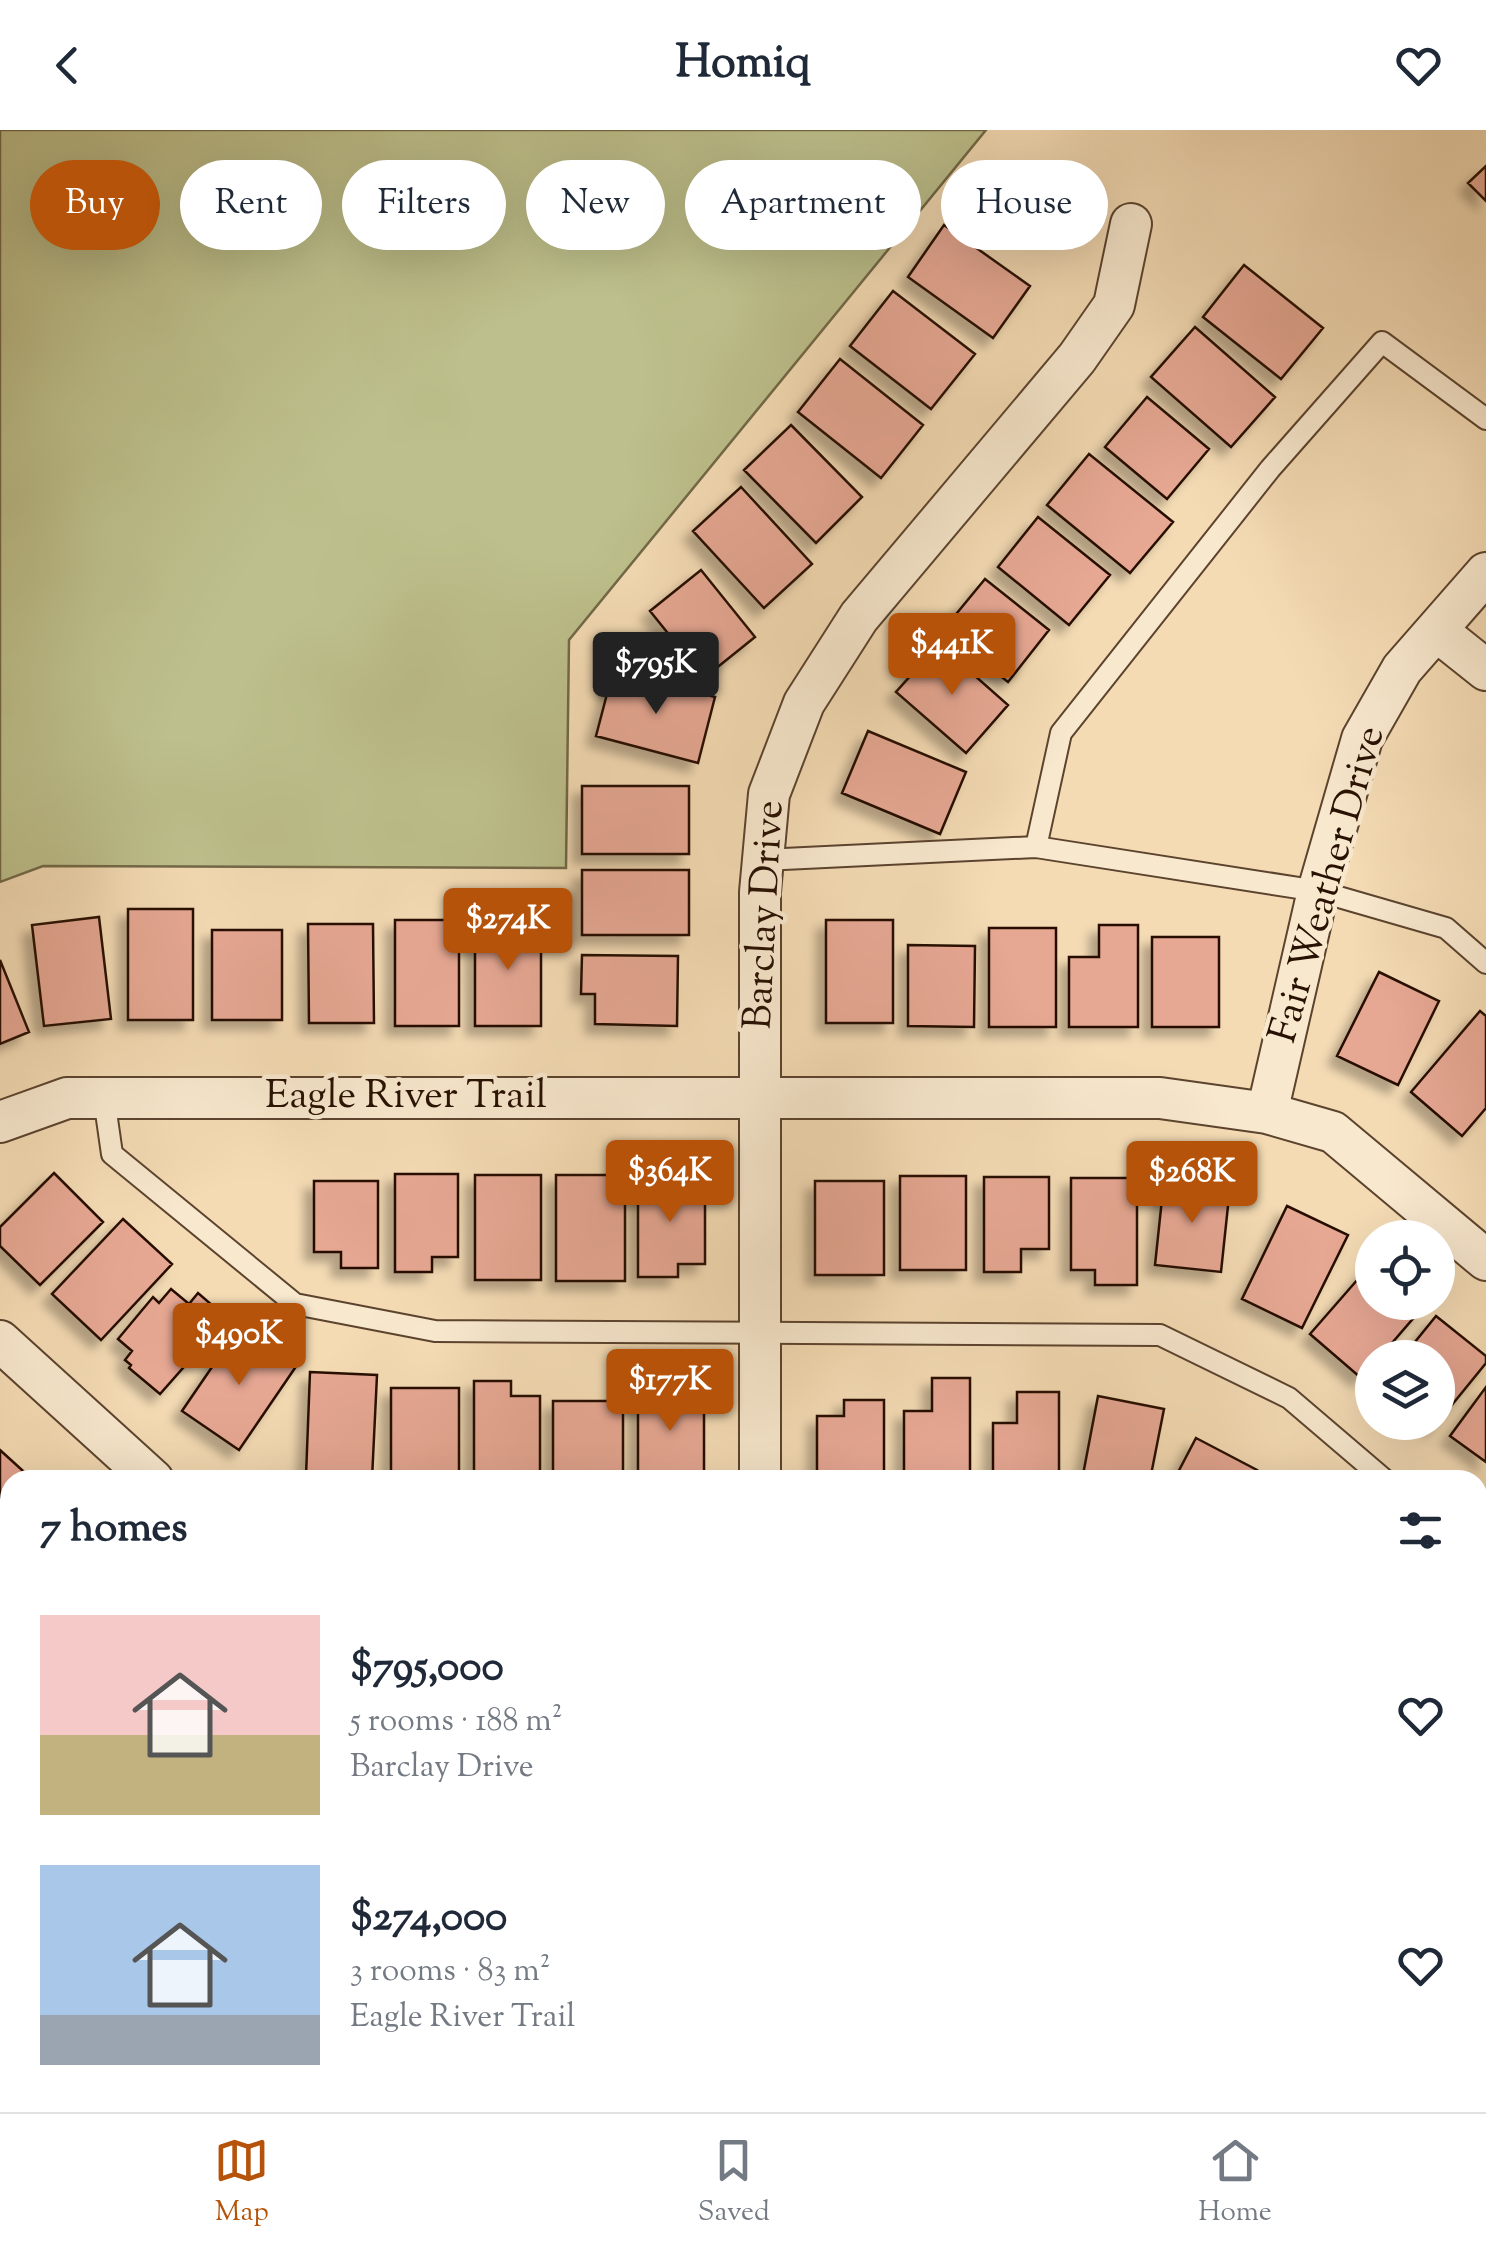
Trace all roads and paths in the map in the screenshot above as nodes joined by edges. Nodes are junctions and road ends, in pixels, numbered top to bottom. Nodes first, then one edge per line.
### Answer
1 (1132, 224) dead end
2 (1486, 419) edge
3 (1486, 573) edge
4 (1437, 632) junction
5 (1486, 670) edge
6 (1036, 848) junction
7 (763, 860) junction
8 (1318, 891) junction
9 (1486, 963) edge
10 (104, 1098) junction
11 (758, 1098) junction
12 (1267, 1113) junction
13 (0, 1122) edge
14 (1486, 1260) edge
15 (762, 1334) junction
16 (0, 1341) edge
17 (142, 1470) edge
18 (760, 1470) edge
19 (1373, 1470) edge

1 - 7 street, Barclay Drive
2 - 6 lane
3 - 4 street, Fair Weather Drive
4 - 5 street
4 - 8 street, Fair Weather Drive
6 - 7 lane
6 - 8 lane
7 - 11 street, Barclay Drive
8 - 9 lane
8 - 12 street, Fair Weather Drive
10 - 11 street, Eagle River Trail
10 - 13 street, Eagle River Trail
10 - 15 lane
11 - 12 street, Eagle River Trail
11 - 15 street, Barclay Drive
12 - 14 street, Eagle River Trail
15 - 18 street, Barclay Drive
15 - 19 lane
16 - 17 street

